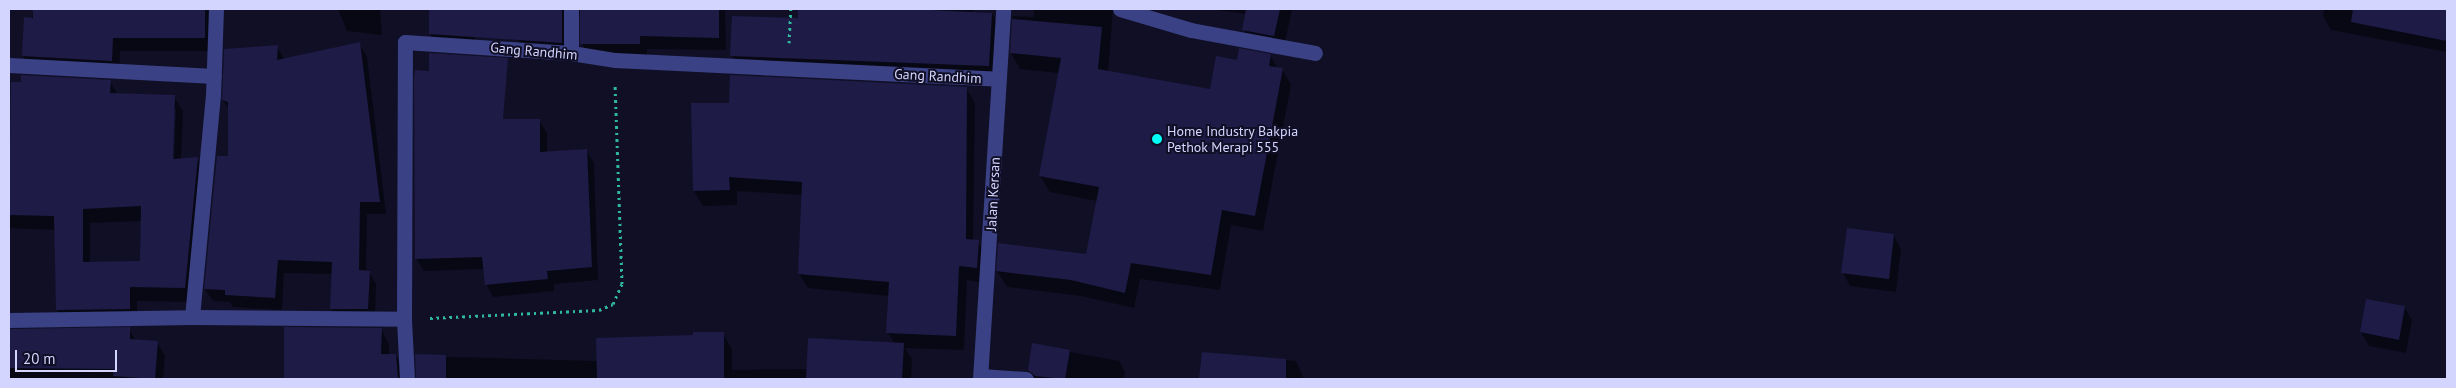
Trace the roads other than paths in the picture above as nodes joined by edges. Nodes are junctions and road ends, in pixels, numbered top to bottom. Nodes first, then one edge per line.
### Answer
1 (216, 9) edge
2 (571, 9) edge
3 (1003, 9) edge
4 (1120, 9) edge
5 (571, 53) junction
6 (1315, 53) dead end
7 (9, 65) edge
8 (214, 76) junction
9 (1000, 80) junction
10 (192, 317) junction
11 (404, 319) junction
12 (9, 320) edge
13 (981, 377) edge
14 (408, 379) edge
15 (1026, 379) edge

1 - 8 street
2 - 5 street
3 - 9 street, Jalan Kersan
4 - 6 street
5 - 9 street, Gang Randhim
5 - 11 street, Gang Randhim
7 - 8 street
8 - 10 street
9 - 13 street, Jalan Kersan
10 - 11 street
10 - 12 street
11 - 14 street, Gang Randhim
13 - 15 street

